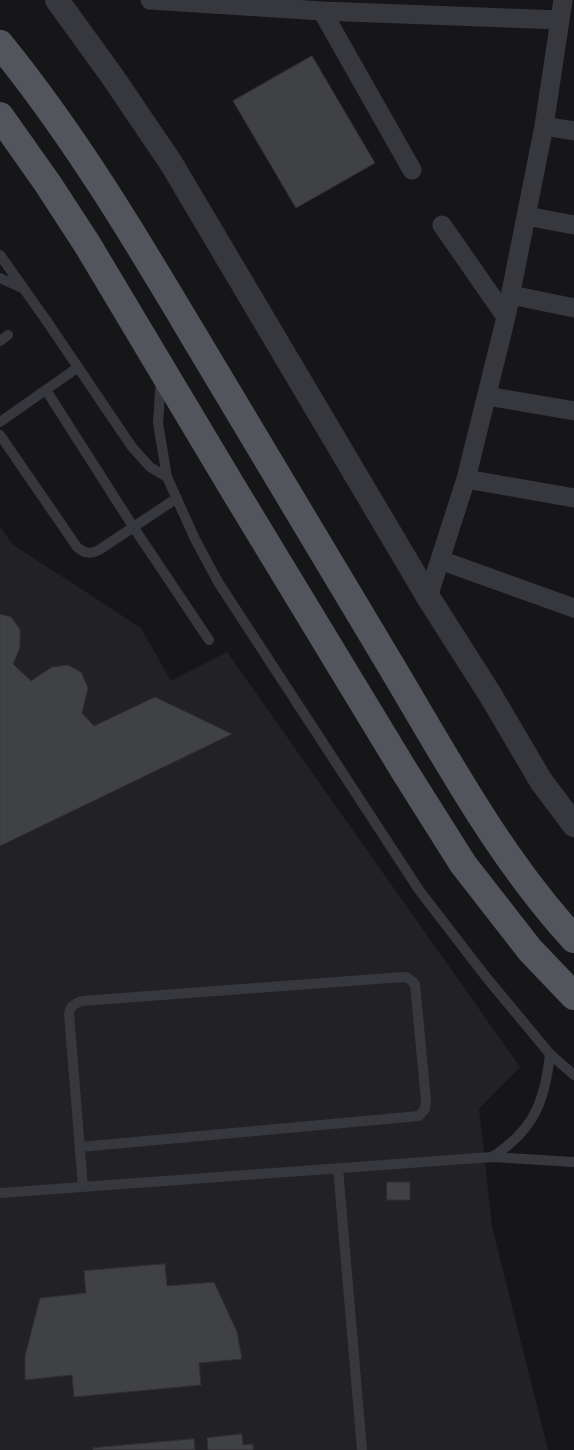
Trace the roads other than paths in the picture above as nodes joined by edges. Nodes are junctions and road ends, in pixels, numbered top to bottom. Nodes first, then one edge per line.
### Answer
1 (57, 0) edge
2 (150, 0) edge
3 (563, 0) edge
4 (322, 11) junction
5 (560, 20) junction
6 (0, 44) edge
7 (0, 116) edge
8 (544, 126) junction
9 (574, 130) edge
10 (412, 170) dead end
11 (526, 216) junction
12 (574, 224) edge
13 (442, 225) dead end
14 (0, 255) edge
15 (0, 278) edge
16 (22, 288) junction
17 (510, 295) junction
18 (574, 308) edge
19 (506, 317) junction
20 (77, 368) junction
21 (162, 369) junction
22 (46, 390) junction
23 (487, 396) junction
24 (574, 411) edge
25 (0, 422) edge
26 (0, 435) edge
27 (167, 477) junction
28 (466, 479) junction
29 (177, 498) junction
30 (574, 498) edge
31 (134, 528) junction
32 (440, 560) junction
33 (428, 597) junction
34 (574, 608) edge
35 (209, 640) dead end
36 (574, 825) edge
37 (574, 939) edge
38 (574, 996) edge
39 (550, 1054) junction
40 (574, 1076) edge
41 (80, 1147) junction
42 (492, 1157) junction
43 (574, 1162) edge
44 (338, 1168) junction
45 (83, 1187) junction
46 (0, 1194) edge
47 (362, 1450) edge

1 - 33 street
2 - 4 street
3 - 5 street
4 - 5 street
4 - 10 street
5 - 8 street
6 - 37 main road
7 - 21 main road
8 - 9 street
8 - 11 street
11 - 12 street
11 - 17 street
13 - 19 street
14 - 16 lane
15 - 16 lane
16 - 20 lane
17 - 18 street
17 - 19 street
19 - 23 street
20 - 22 lane
20 - 27 lane
21 - 27 lane
21 - 38 main road
22 - 25 lane
22 - 31 lane
23 - 24 street
23 - 28 street
26 - 31 lane
27 - 29 lane
28 - 30 street
28 - 32 street
29 - 31 lane
29 - 39 lane
31 - 35 lane
32 - 33 street
32 - 34 street
33 - 36 street
39 - 40 lane
39 - 42 lane
41 - 41 lane
41 - 45 lane
42 - 43 lane
42 - 44 lane
44 - 45 lane
44 - 47 lane
45 - 46 lane

